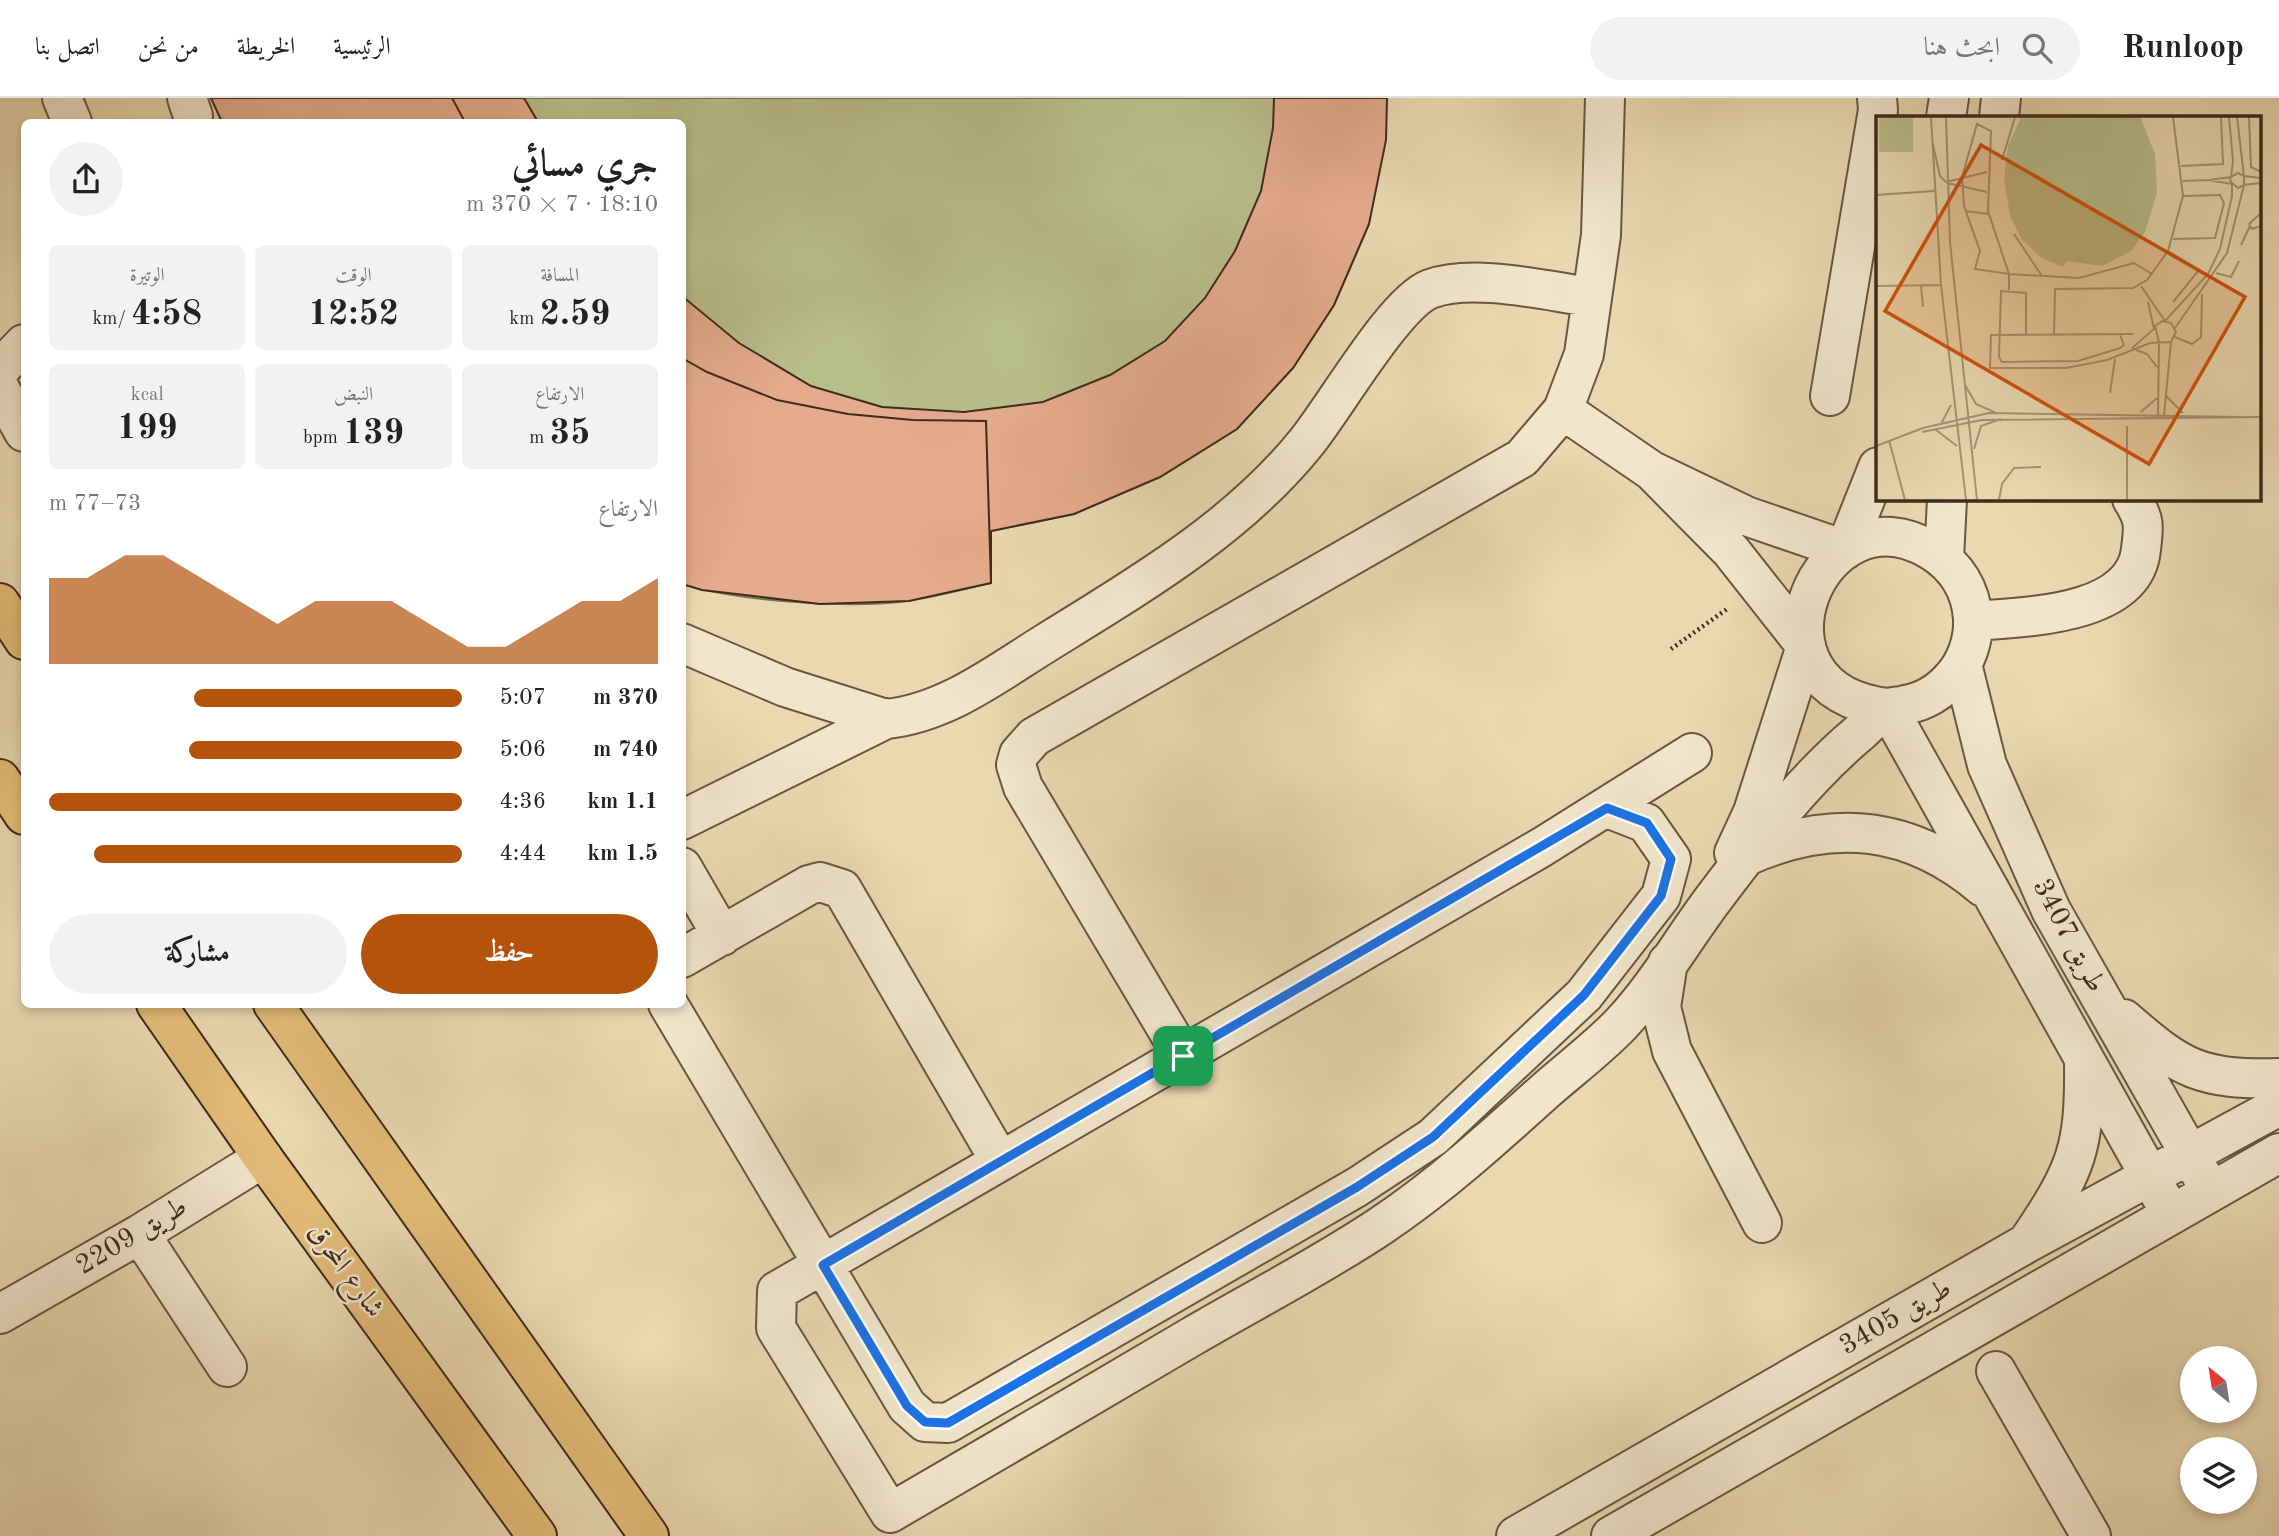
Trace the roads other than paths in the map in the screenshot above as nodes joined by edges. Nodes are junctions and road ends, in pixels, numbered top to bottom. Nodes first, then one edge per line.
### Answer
1 (62, 98) edge
2 (1605, 98) edge
3 (1877, 98) edge
4 (1949, 98) edge
5 (2001, 98) edge
6 (1877, 116) edge
7 (1946, 116) edge
8 (1999, 116) edge
9 (71, 119) edge
10 (1876, 122) edge
11 (1592, 297) junction
12 (21, 347) edge
13 (0, 369) edge
14 (0, 389) edge
15 (1830, 396) dead end
16 (1563, 410) junction
17 (21, 427) edge
18 (21, 443) edge
19 (0, 453) edge
20 (1652, 471) junction
21 (1876, 472) edge
22 (1947, 500) edge
23 (2133, 500) edge
24 (1845, 550) junction
25 (1944, 559) junction
26 (0, 603) edge
27 (1973, 621) junction
28 (21, 635) edge
29 (686, 645) edge
30 (1806, 646) junction
31 (1962, 664) junction
32 (1888, 708) junction
33 (886, 719) junction
34 (1692, 753) dead end
35 (0, 779) edge
36 (1607, 808) junction
37 (21, 810) edge
38 (686, 818) edge
39 (1747, 855) junction
40 (686, 873) edge
41 (1989, 892) junction
42 (1715, 897) junction
43 (728, 933) junction
44 (686, 956) edge
45 (1668, 960) junction
46 (2101, 999) junction
47 (159, 1008) edge
48 (276, 1008) edge
49 (670, 1008) edge
50 (1183, 1056) junction
51 (2084, 1057) junction
52 (2279, 1078) edge
53 (2279, 1106) edge
54 (2279, 1153) edge
55 (2190, 1154) junction
56 (263, 1158) junction
57 (1000, 1161) junction
58 (2149, 1177) junction
59 (2212, 1192) junction
60 (2172, 1214) junction
61 (1762, 1223) dead end
62 (140, 1234) junction
63 (2027, 1243) junction
64 (823, 1265) junction
65 (0, 1314) edge
66 (227, 1367) dead end
67 (1996, 1371) dead end
68 (537, 1536) edge
69 (649, 1536) edge
70 (1516, 1536) edge
71 (1611, 1536) edge
72 (2091, 1536) edge

1 - 9 street
2 - 11 street
3 - 6 street
4 - 7 street
5 - 8 street
10 - 15 street
11 - 16 street
11 - 33 street
12 - 13 street
14 - 17 street
16 - 20 street
16 - 50 street
18 - 19 street
20 - 24 street
20 - 30 street
21 - 24 street
22 - 25 street
23 - 27 street
24 - 25 street
24 - 30 street
25 - 27 street
26 - 28 main road
27 - 31 street
29 - 33 street
30 - 32 street
30 - 42 street
31 - 32 street
31 - 46 street, طريق 3407
32 - 39 street
32 - 41 street, طريق 3407
33 - 38 street
34 - 36 street
35 - 37 main road
36 - 50 street
36 - 64 street
39 - 41 street
39 - 42 street
40 - 43 street
41 - 51 street, طريق 3407
42 - 45 street
43 - 44 street
43 - 57 street
45 - 61 street
45 - 64 street
46 - 52 street
46 - 55 street, طريق 3407
47 - 56 main road, شارع المحرق
48 - 69 main road
49 - 64 street
50 - 57 street
51 - 58 street, طريق 3407
51 - 63 street
53 - 55 street, طريق 3405
54 - 59 street, طريق 3405
55 - 58 street, طريق 3405
55 - 59 street, طريق 3407
56 - 62 street, طريق 2209
56 - 68 main road, شارع المحرق
57 - 64 street
58 - 60 street, طريق 3407
58 - 63 street, طريق 3405
59 - 60 street, طريق 3405
60 - 71 street, طريق 3405
62 - 65 street, طريق 2209
62 - 66 street
63 - 70 street, طريق 3405
67 - 72 street

